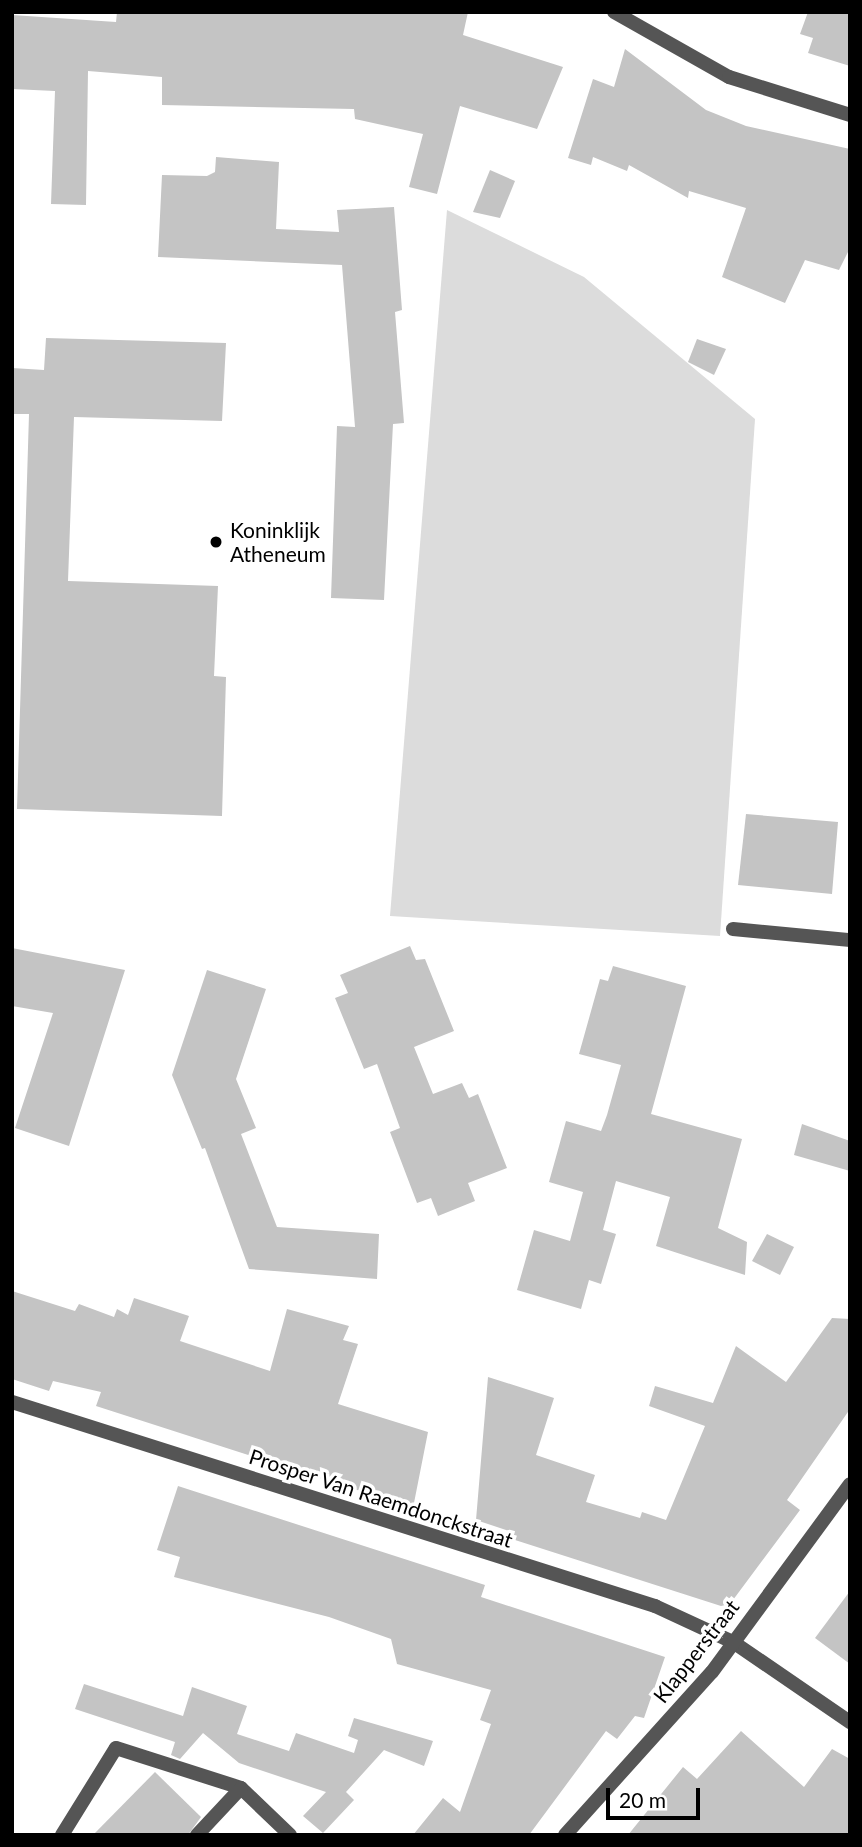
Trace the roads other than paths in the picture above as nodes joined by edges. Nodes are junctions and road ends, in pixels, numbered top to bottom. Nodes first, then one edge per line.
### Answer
1 (614, 12) edge
2 (637, 17) edge
3 (850, 115) edge
4 (733, 929) dead end
5 (850, 940) edge
6 (12, 1402) edge
7 (850, 1484) edge
8 (733, 1642) junction
9 (850, 1723) edge
10 (242, 1788) junction
11 (62, 1835) edge
12 (197, 1835) edge
13 (290, 1835) edge
14 (565, 1835) edge

1 - 2 street
2 - 3 street
4 - 5 street
6 - 8 street, Prosper Van Raemdonckstraat
7 - 8 street, Klapperstraat
8 - 9 street, Prosper Van Raemdonckstraat
8 - 14 street, Klapperstraat
10 - 11 street
10 - 12 street
10 - 13 street

